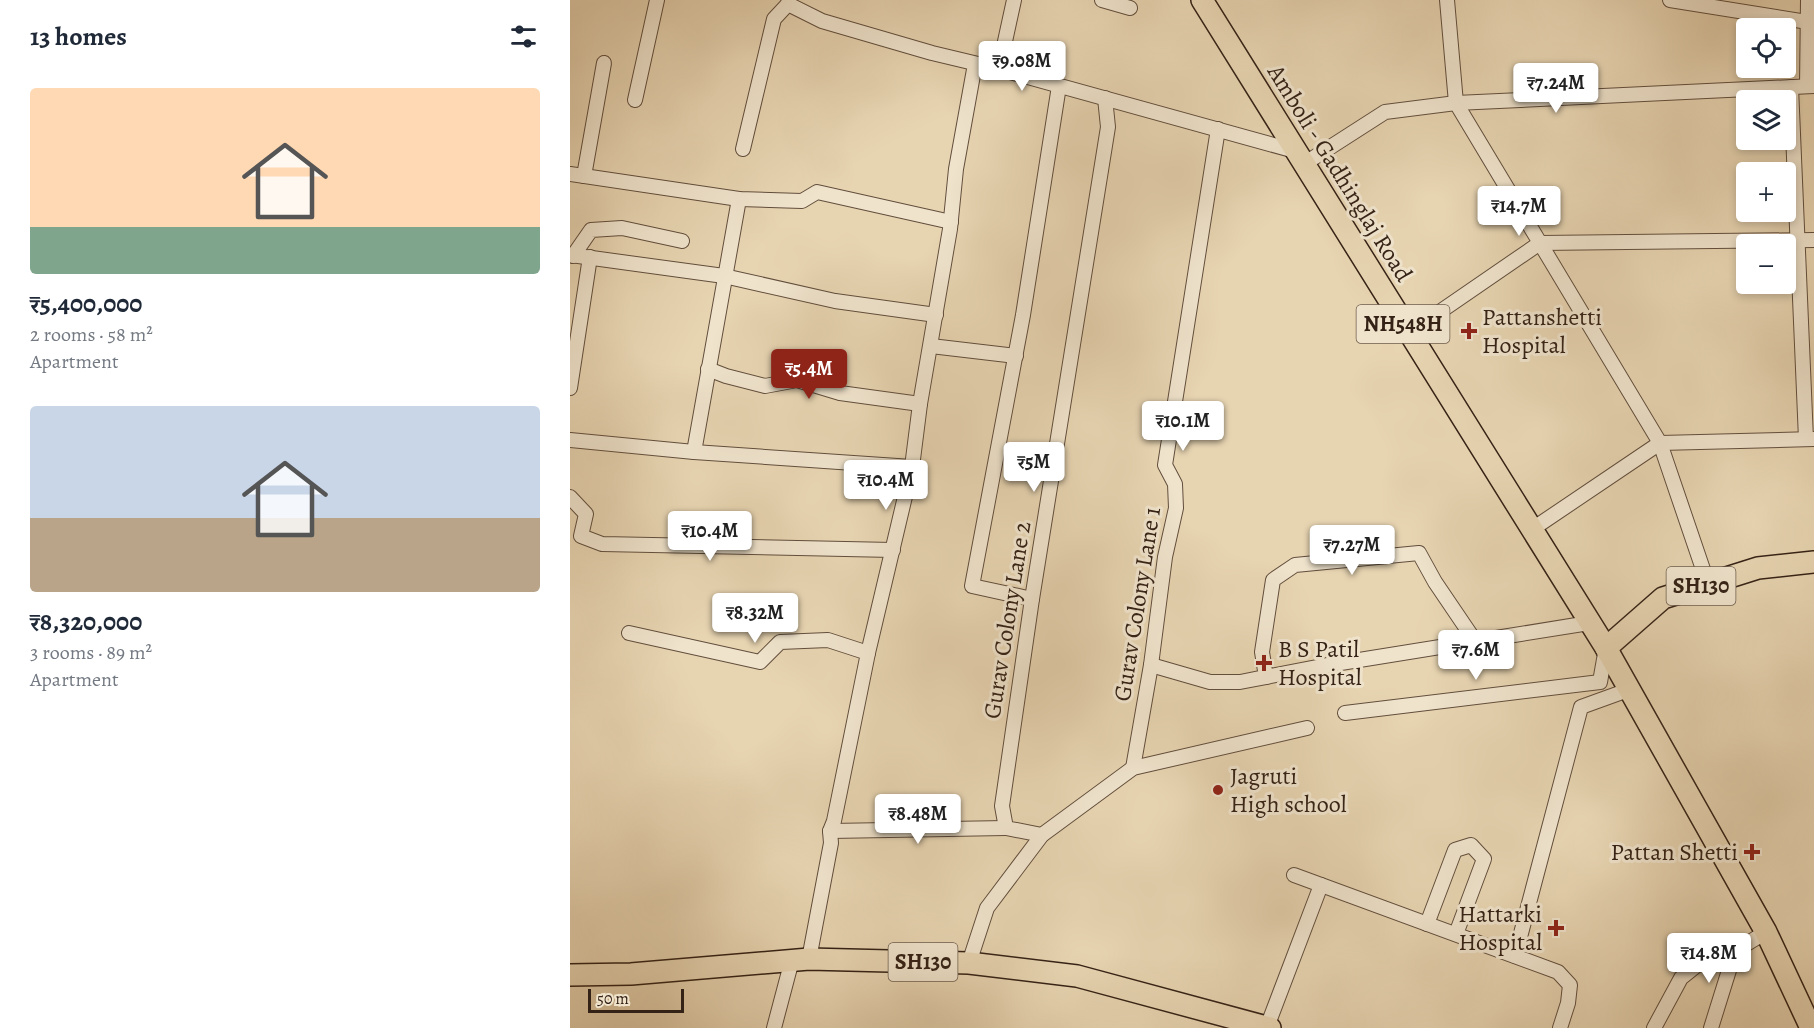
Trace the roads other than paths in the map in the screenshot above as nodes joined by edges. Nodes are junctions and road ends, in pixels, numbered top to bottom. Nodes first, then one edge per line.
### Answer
1 (657, 0) edge
2 (1014, 0) edge
3 (1102, 0) edge
4 (1202, 0) edge
5 (1447, 0) edge
6 (1670, 0) edge
7 (1808, 0) edge
8 (788, 2) edge
9 (1706, 3) edge
10 (1130, 8) dead end
11 (1811, 22) edge
12 (604, 63) dead end
13 (975, 64) junction
14 (999, 69) junction
15 (1059, 86) junction
16 (1811, 86) edge
17 (1791, 87) junction
18 (1105, 98) junction
19 (635, 100) dead end
20 (1456, 104) junction
21 (1218, 129) junction
22 (743, 149) dead end
23 (1300, 157) junction
24 (570, 174) edge
25 (584, 176) junction
26 (739, 199) junction
27 (951, 222) junction
28 (1797, 240) junction
29 (1814, 240) edge
30 (682, 241) dead end
31 (1540, 243) junction
32 (572, 255) edge
33 (590, 257) junction
34 (724, 276) junction
35 (936, 315) junction
36 (1409, 333) junction
37 (931, 346) junction
38 (1016, 356) junction
39 (708, 369) junction
40 (570, 388) edge
41 (920, 404) junction
42 (1810, 439) edge
43 (570, 440) edge
44 (1660, 443) junction
45 (694, 452) junction
46 (912, 467) junction
47 (570, 497) edge
48 (1531, 530) junction
49 (893, 550) junction
50 (1814, 562) edge
51 (1708, 584) junction
52 (1032, 599) junction
53 (1589, 623) junction
54 (629, 633) dead end
55 (1475, 641) junction
56 (1606, 648) junction
57 (868, 653) junction
58 (1151, 666) junction
59 (1266, 677) junction
60 (1628, 690) junction
61 (1345, 713) dead end
62 (1308, 728) dead end
63 (1133, 768) junction
64 (1006, 828) junction
65 (830, 831) junction
66 (1042, 835) junction
67 (1294, 875) dead end
68 (1321, 885) junction
69 (1427, 924) junction
70 (1766, 932) junction
71 (1456, 934) junction
72 (1735, 951) junction
73 (1515, 956) junction
74 (801, 960) junction
75 (969, 963) junction
76 (570, 975) edge
77 (774, 1028) edge
78 (1268, 1028) edge
79 (1560, 1028) edge
80 (1654, 1028) edge
81 (1711, 1028) edge
82 (1812, 1028) edge

1 - 19 street
2 - 14 street
3 - 10 street
4 - 23 main road, Amboli - Gadhinglaj Road / NH548H
5 - 20 street
6 - 9 street
7 - 11 street
8 - 13 street
8 - 22 street
9 - 11 street
11 - 16 street
12 - 25 street
13 - 14 street
13 - 27 street
14 - 15 street
15 - 18 street
15 - 38 street
16 - 17 street
17 - 20 street
17 - 28 street
18 - 21 street
18 - 52 street, Gurav Colony Lane 2
20 - 23 street
20 - 31 street
21 - 23 street
21 - 58 street, Gurav Colony Lane 1
23 - 36 main road, Amboli - Gadhinglaj Road / NH548H
24 - 25 street
25 - 26 street
26 - 27 street
26 - 34 street
27 - 35 street
28 - 29 street
28 - 31 street
28 - 42 street
30 - 32 street
31 - 36 street
31 - 44 street
32 - 33 street
33 - 34 street
33 - 40 street
34 - 35 street
34 - 39 street
35 - 37 street
36 - 48 main road, Amboli - Gadhinglaj Road / NH548H
37 - 38 street
37 - 41 street
38 - 52 street
39 - 41 street
39 - 45 street
41 - 46 street
42 - 44 street
43 - 45 street
44 - 48 street
44 - 51 street
45 - 46 street
46 - 49 street
47 - 49 street
48 - 53 main road, Amboli - Gadhinglaj Road / NH548H
49 - 57 street
50 - 51 main road, SH130
51 - 56 main road, SH130
52 - 64 street, Gurav Colony Lane 2
53 - 55 street
53 - 56 main road, Amboli - Gadhinglaj Road / NH548H
54 - 57 street
55 - 59 street
55 - 59 street
56 - 60 main road, NH548H
56 - 61 street
57 - 65 street
58 - 59 street
58 - 63 street, Gurav Colony Lane 1
60 - 70 main road, NH548H
60 - 73 street
62 - 63 street
63 - 66 street
64 - 65 street
64 - 66 street
65 - 74 street
66 - 75 street
67 - 68 street
68 - 69 street
68 - 78 street
69 - 71 street
69 - 71 street
70 - 72 street
70 - 82 main road, NH548H
71 - 73 street
72 - 80 street
72 - 81 street
73 - 79 street
74 - 75 main road, SH130
74 - 76 main road, SH130
74 - 77 street
75 - 78 main road, SH130

